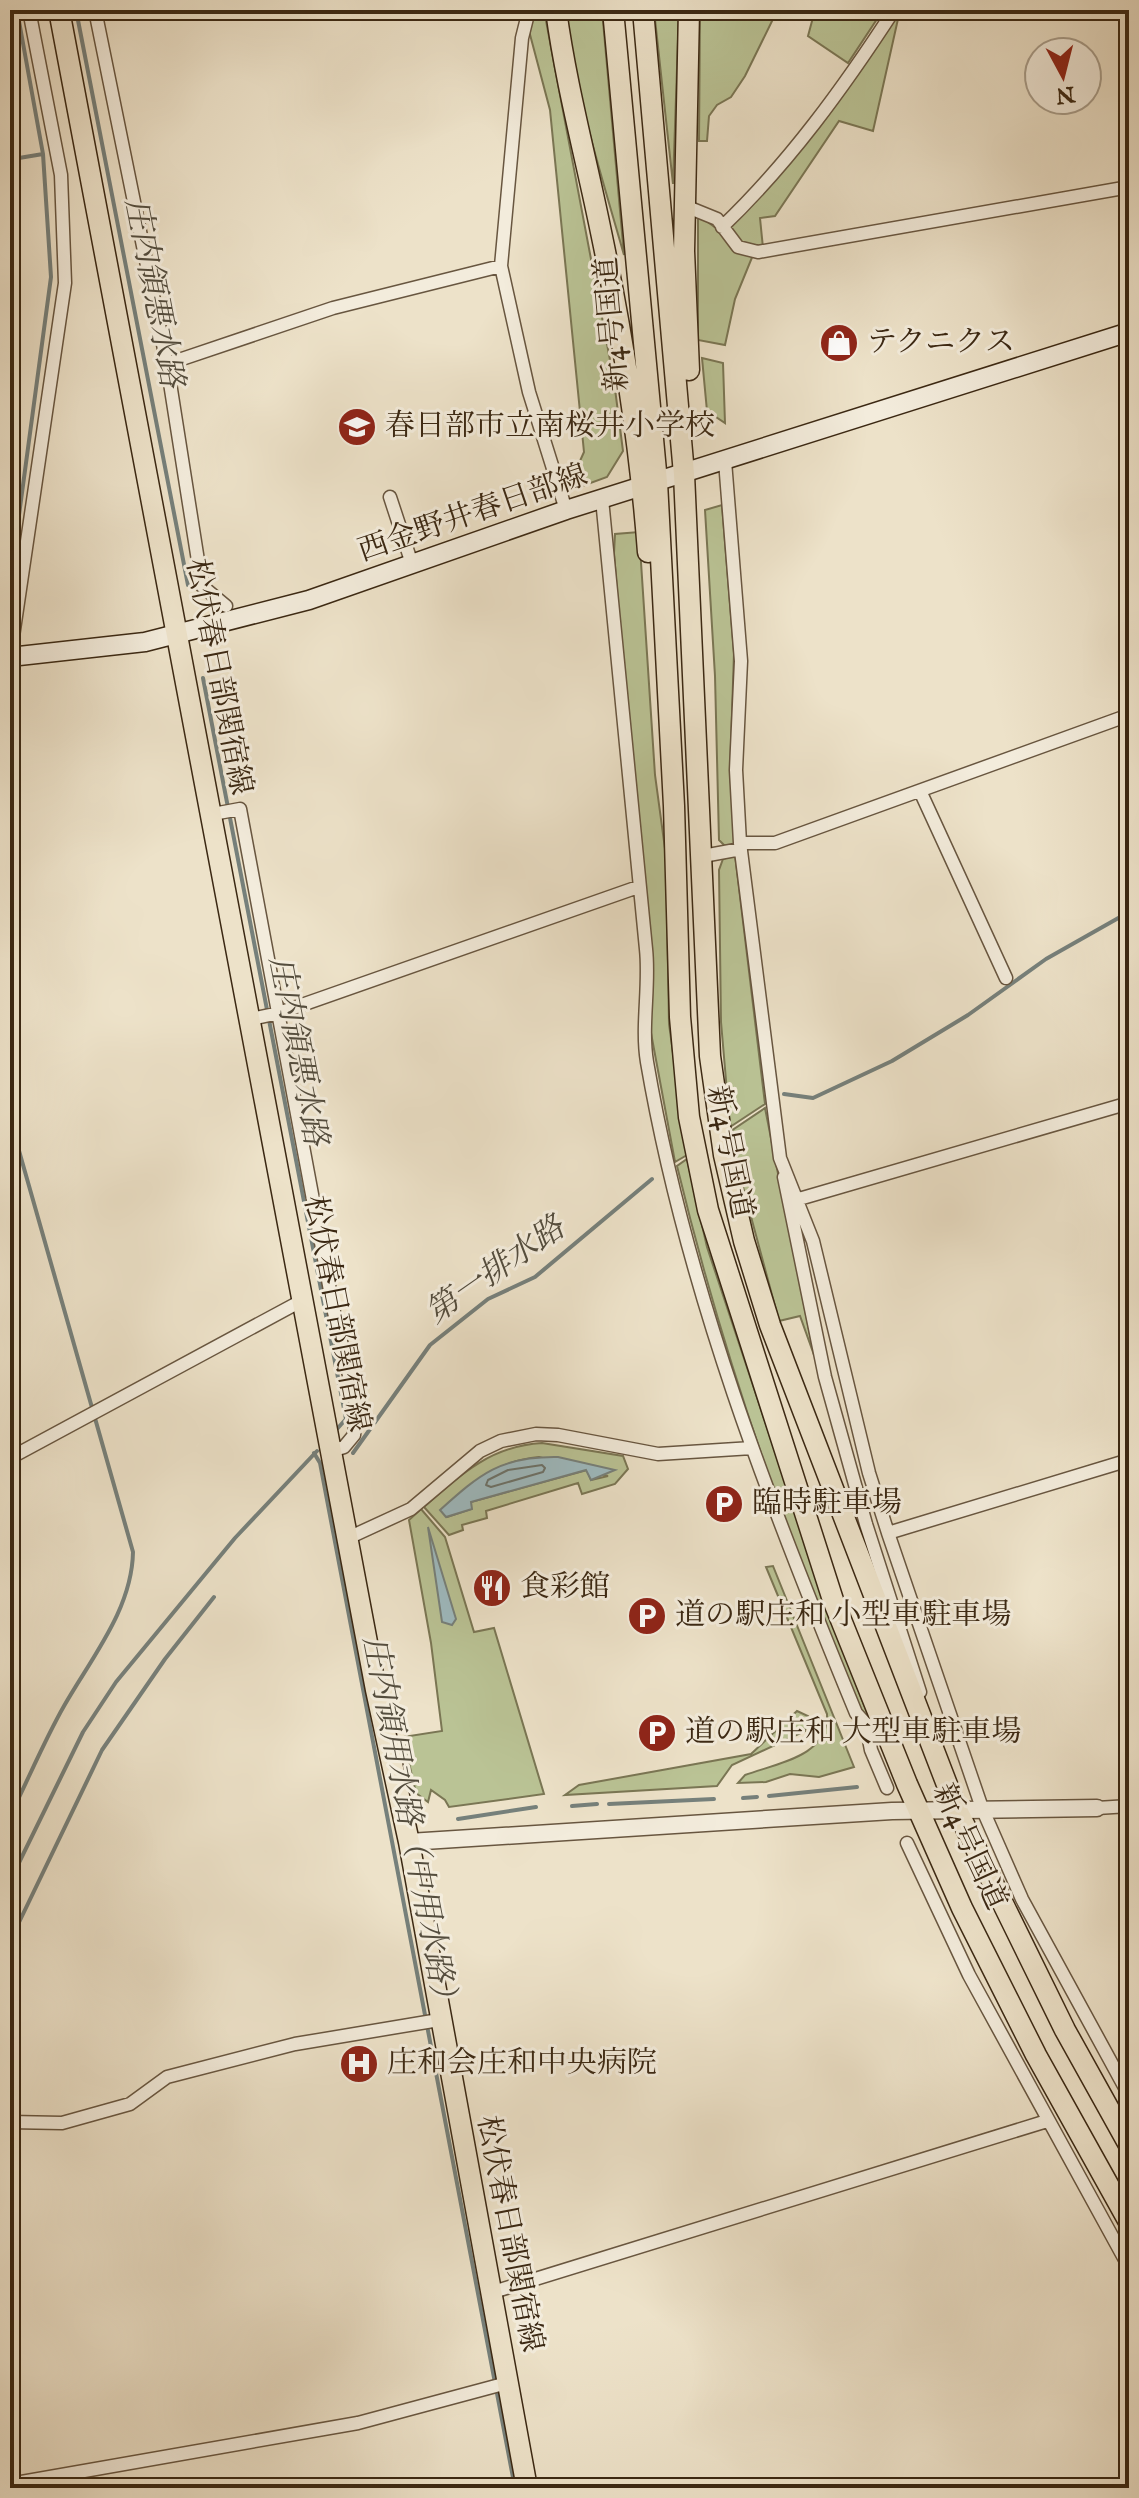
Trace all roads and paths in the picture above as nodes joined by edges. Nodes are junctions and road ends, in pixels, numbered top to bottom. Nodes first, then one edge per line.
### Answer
1 (29, 10) edge
2 (59, 10) edge
3 (95, 10) edge
4 (529, 10) edge
5 (556, 10) edge
6 (613, 10) edge
7 (643, 10) edge
8 (689, 10) edge
9 (894, 10) edge
10 (1129, 187) edge
11 (685, 206) junction
12 (722, 227) junction
13 (501, 266) junction
14 (1129, 332) edge
15 (167, 364) junction
16 (725, 461) junction
17 (684, 474) junction
18 (649, 484) junction
19 (390, 497) dead end
20 (602, 499) junction
21 (566, 510) junction
22 (412, 564) junction
23 (226, 606) dead end
24 (179, 635) junction
25 (10, 657) edge
26 (1129, 715) edge
27 (921, 793) junction
28 (217, 814) junction
29 (741, 846) junction
30 (703, 856) junction
31 (638, 887) junction
32 (1006, 978) dead end
33 (276, 1014) junction
34 (254, 1018) junction
35 (1129, 1103) edge
36 (780, 1158) junction
37 (799, 1199) junction
38 (303, 1300) junction
39 (752, 1448) junction
40 (331, 1451) junction
41 (703, 1452) junction
42 (10, 1458) edge
43 (1129, 1460) edge
44 (706, 1467) dead end
45 (888, 1533) junction
46 (348, 1538) junction
47 (875, 1726) junction
48 (929, 1739) junction
49 (887, 1788) dead end
50 (1129, 1806) edge
51 (956, 1808) junction
52 (982, 1808) junction
53 (1097, 1808) joint
54 (918, 1810) junction
55 (409, 1842) junction
56 (907, 1843) dead end
57 (998, 1898) junction
58 (1022, 1899) junction
59 (439, 2020) junction
60 (1008, 2021) junction
61 (1129, 2095) edge
62 (1047, 2121) junction
63 (10, 2122) edge
64 (1129, 2145) edge
65 (1129, 2222) edge
66 (1129, 2267) edge
67 (490, 2293) junction
68 (507, 2383) junction
69 (10, 2484) edge
70 (527, 2488) edge

1 - 25 street
2 - 24 main road, 松伏春日部関宿線
3 - 15 street
4 - 13 street
5 - 18 main road
6 - 18 main road, 新4号国道
7 - 17 main road, 新4号国道
8 - 11 main road
9 - 12 street
10 - 12 street
11 - 12 street
11 - 17 main road
13 - 15 street
13 - 21 street
14 - 16 main road, 西金野井春日部線
15 - 23 street
16 - 17 main road, 西金野井春日部線
16 - 29 street
17 - 18 main road, 西金野井春日部線
17 - 30 main road, 新4号国道
18 - 20 main road, 西金野井春日部線
18 - 47 main road, 新4号国道
19 - 22 street
20 - 21 main road, 西金野井春日部線
20 - 31 street
21 - 22 main road, 西金野井春日部線
22 - 24 main road, 西金野井春日部線
24 - 25 main road, 西金野井春日部線
24 - 28 main road, 松伏春日部関宿線
26 - 27 street
27 - 29 street
27 - 32 street
28 - 33 street
28 - 34 main road, 松伏春日部関宿線
29 - 30 street
29 - 36 street
30 - 48 main road, 新4号国道
31 - 33 street
31 - 39 street
33 - 34 street
33 - 40 street
34 - 38 main road, 松伏春日部関宿線
35 - 37 street
36 - 37 street
36 - 48 street
37 - 45 street
38 - 40 main road, 松伏春日部関宿線
38 - 42 street
39 - 41 street
39 - 47 street
40 - 46 main road, 松伏春日部関宿線
41 - 44 street
41 - 46 street
43 - 45 street
45 - 52 street
46 - 55 main road, 松伏春日部関宿線
47 - 49 street
47 - 54 main road, 新4号国道
48 - 51 main road, 新4号国道
50 - 53 street
51 - 52 street
51 - 54 street
51 - 57 main road, 新4号国道
52 - 53 street
52 - 58 street
54 - 55 street
54 - 60 main road, 新4号国道
55 - 59 main road, 松伏春日部関宿線
56 - 60 street
57 - 58 street
57 - 64 main road, 新4号国道
58 - 61 street
59 - 63 street
59 - 67 main road, 松伏春日部関宿線
60 - 62 street
60 - 65 main road, 新4号国道
62 - 66 street
62 - 67 street
67 - 68 main road, 松伏春日部関宿線
68 - 69 street
68 - 70 main road, 松伏春日部関宿線

